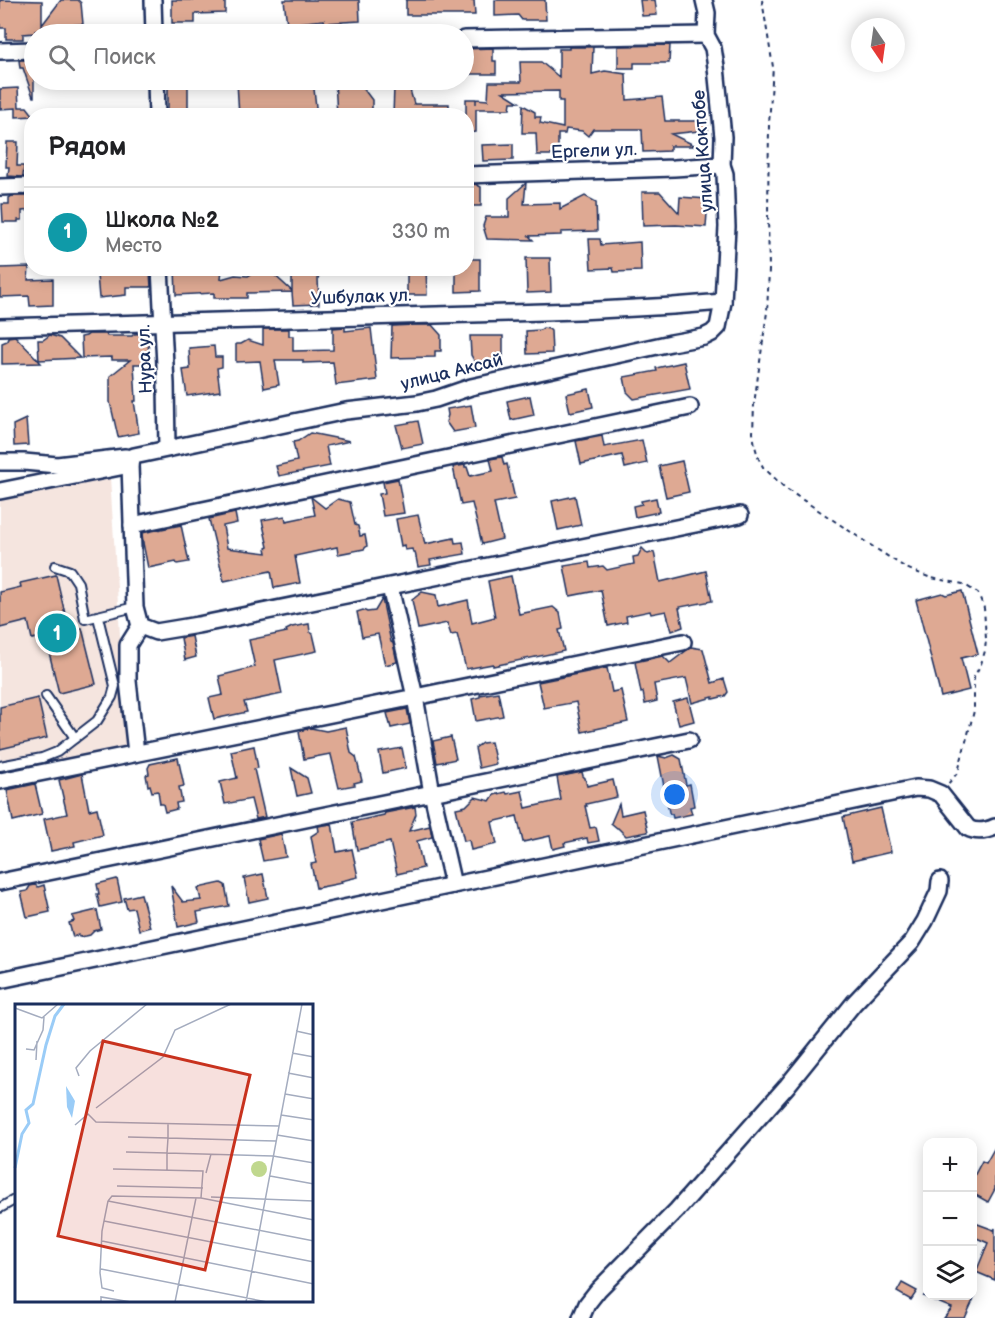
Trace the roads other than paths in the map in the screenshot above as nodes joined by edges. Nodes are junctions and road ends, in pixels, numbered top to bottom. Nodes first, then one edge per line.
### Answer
1 (153, 0) edge
2 (704, 0) edge
3 (154, 24) edge
4 (706, 35) junction
5 (474, 39) edge
6 (24, 50) edge
7 (0, 51) edge
8 (156, 90) edge
9 (157, 108) edge
10 (722, 165) junction
11 (474, 175) edge
12 (24, 186) edge
13 (0, 187) edge
14 (160, 276) edge
15 (723, 302) junction
16 (163, 322) junction
17 (0, 327) edge
18 (690, 407) dead end
19 (167, 448) junction
20 (0, 462) edge
21 (130, 462) junction
22 (0, 491) edge
23 (740, 515) dead end
24 (132, 525) junction
25 (55, 566) dead end
26 (390, 587) junction
27 (135, 607) junction
28 (98, 617) junction
29 (140, 626) junction
30 (683, 642) dead end
31 (46, 696) dead end
32 (415, 697) junction
33 (75, 738) junction
34 (689, 740) dead end
35 (135, 753) junction
36 (0, 766) edge
37 (0, 781) edge
38 (432, 793) junction
39 (995, 826) edge
40 (940, 881) dead end
41 (0, 882) edge
42 (453, 885) junction
43 (0, 980) edge
44 (15, 1200) edge
45 (0, 1208) edge
46 (581, 1318) edge

1 - 3 street
2 - 4 street, улица Коктобе
4 - 5 street
4 - 10 street, улица Коктобе
6 - 7 street
8 - 9 street
10 - 11 street, Ергели ул.
10 - 15 street, улица Коктобе
12 - 13 street
14 - 16 street, Нура ул.
15 - 16 street, Ушбулак ул.
15 - 19 street, улица Аксай
16 - 17 street, Ушбулак ул.
16 - 19 street, Нура ул.
18 - 24 street
19 - 21 street, улица Аксай
20 - 21 street
21 - 22 street
21 - 24 street
23 - 26 street
24 - 27 street
25 - 28 lane
26 - 29 street
26 - 32 street
27 - 28 lane
27 - 29 street
28 - 33 lane
29 - 35 street
30 - 32 street
31 - 33 lane
32 - 35 street
32 - 38 street
33 - 36 lane
34 - 38 street
35 - 37 street
38 - 41 street
38 - 42 street
39 - 42 street
40 - 46 street
42 - 43 street
44 - 45 lane

